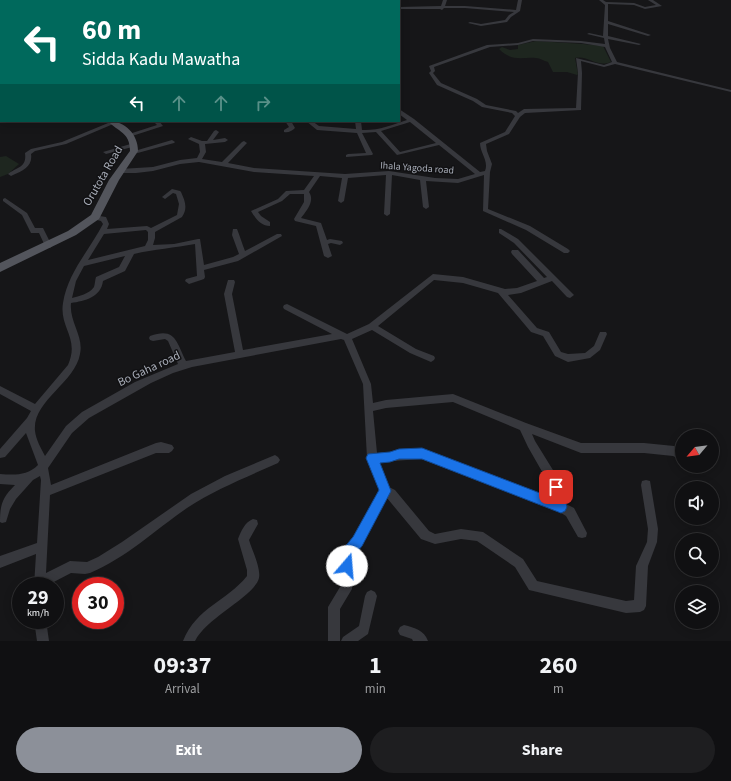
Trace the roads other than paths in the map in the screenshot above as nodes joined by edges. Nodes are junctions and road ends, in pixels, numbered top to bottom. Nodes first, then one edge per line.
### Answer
1 (445, 0) edge
2 (520, 0) edge
3 (601, 0) edge
4 (650, 0) edge
5 (606, 4) junction
6 (400, 8) edge
7 (442, 9) junction
8 (518, 11) junction
9 (606, 22) junction
10 (470, 23) dead end
11 (589, 34) dead end
12 (649, 35) dead end
13 (605, 37) junction
14 (639, 44) dead end
15 (606, 46) junction
16 (615, 63) junction
17 (731, 92) edge
18 (400, 112) edge
19 (518, 116) junction
20 (412, 120) junction
21 (114, 122) edge
22 (289, 122) edge
23 (310, 122) edge
24 (358, 122) edge
25 (158, 123) edge
26 (167, 126) dead end
27 (286, 131) dead end
28 (378, 131) junction
29 (216, 132) dead end
30 (359, 132) junction
31 (129, 135) junction
32 (191, 139) dead end
33 (225, 140) dead end
34 (172, 142) dead end
35 (209, 142) junction
36 (202, 143) junction
37 (244, 143) dead end
38 (441, 143) junction
39 (134, 149) junction
40 (106, 152) dead end
41 (348, 156) dead end
42 (200, 160) junction
43 (224, 164) junction
44 (120, 171) junction
45 (389, 173) junction
46 (11, 174) dead end
47 (318, 174) junction
48 (483, 174) junction
49 (345, 176) junction
50 (424, 178) junction
51 (306, 192) junction
52 (165, 197) dead end
53 (5, 200) dead end
54 (341, 201) dead end
55 (426, 207) dead end
56 (387, 214) dead end
57 (95, 217) junction
58 (268, 224) dead end
59 (151, 231) junction
60 (235, 231) dead end
61 (501, 231) dead end
62 (102, 232) junction
63 (279, 236) dead end
64 (340, 242) dead end
65 (325, 243) junction
66 (48, 246) junction
67 (147, 248) junction
68 (566, 250) dead end
69 (515, 252) dead end
70 (131, 253) junction
71 (243, 255) junction
72 (328, 256) dead end
73 (81, 264) junction
74 (0, 268) edge
75 (200, 268) junction
76 (552, 278) junction
77 (190, 281) dead end
78 (231, 282) dead end
79 (543, 282) junction
80 (501, 291) junction
81 (570, 295) dead end
82 (67, 301) junction
83 (287, 307) dead end
84 (372, 326) junction
85 (603, 334) dead end
86 (344, 337) junction
87 (153, 338) dead end
88 (240, 355) junction
89 (430, 358) dead end
90 (183, 365) junction
91 (0, 390) edge
92 (368, 408) junction
93 (36, 409) junction
94 (30, 420) junction
95 (524, 427) junction
96 (168, 448) dead end
97 (675, 452) edge
98 (2, 454) dead end
99 (372, 458) junction
100 (275, 460) dead end
101 (44, 468) junction
102 (31, 476) junction
103 (0, 479) edge
104 (646, 485) dead end
105 (385, 491) junction
106 (46, 492) junction
107 (561, 507) junction
108 (2, 518) dead end
109 (253, 524) dead end
110 (582, 533) dead end
111 (43, 546) junction
112 (0, 562) edge
113 (41, 577) edge
114 (52, 577) edge
115 (370, 596) dead end
116 (41, 629) edge
117 (404, 631) dead end
118 (43, 641) edge
119 (189, 641) edge
120 (334, 641) edge
121 (347, 641) edge
122 (422, 641) edge

1 - 7 street
2 - 8 street
3 - 5 street
4 - 5 street
5 - 9 street
6 - 7 street
7 - 8 street
8 - 10 street
9 - 12 street
9 - 13 street
11 - 13 street
13 - 14 street
13 - 15 street
15 - 16 street
15 - 19 street
16 - 17 street
16 - 19 street
18 - 20 street
19 - 48 street
20 - 28 street
20 - 38 street
21 - 31 main road, Orutota Road
21 - 46 street
22 - 27 street
23 - 30 street
24 - 30 street
25 - 26 street
25 - 31 street
28 - 30 street
28 - 38 street
29 - 35 street
30 - 41 street
31 - 39 main road, Orutota Road
32 - 36 street
33 - 35 street
34 - 39 street
35 - 36 street
36 - 42 street
37 - 43 street
38 - 48 street
39 - 40 street
39 - 44 main road, Orutota Road
42 - 43 street, Ihala Yagoda road
42 - 44 street, Ihala Yagoda road
43 - 47 street, Ihala Yagoda road
44 - 57 main road, Orutota Road
45 - 49 street, Ihala Yagoda road
45 - 50 street, Ihala Yagoda road
45 - 56 street
47 - 49 street, Ihala Yagoda road
47 - 51 street
48 - 50 street, Ihala Yagoda road
48 - 68 street
49 - 54 street
50 - 55 street
51 - 58 street
51 - 65 street
52 - 59 street
53 - 66 street
57 - 62 street
57 - 66 main road, Orutota Road
59 - 62 street
59 - 67 street
60 - 71 street
61 - 76 street
62 - 73 street
63 - 71 street
64 - 65 street
65 - 72 street
66 - 74 main road, Orutota Road
67 - 70 street
67 - 75 street
69 - 79 street
70 - 73 street
70 - 82 street
71 - 75 street
73 - 82 street
75 - 77 street
76 - 79 street
76 - 81 street
78 - 88 street
79 - 80 street
80 - 84 street, Bo Gaha road
80 - 85 street
82 - 93 street
83 - 86 street
84 - 86 street, Bo Gaha road
84 - 89 street
86 - 88 street, Bo Gaha road
86 - 92 street
87 - 90 street
88 - 90 street, Bo Gaha road
90 - 101 street, Bo Gaha road
91 - 93 street
92 - 95 street
92 - 99 street
93 - 94 street
94 - 98 street
94 - 101 street
95 - 97 street
95 - 107 street
96 - 106 street
99 - 105 street
99 - 107 street
100 - 114 street
101 - 102 street
101 - 106 street
102 - 103 street
102 - 108 street
104 - 105 street
105 - 120 street
106 - 111 street
107 - 110 street
109 - 119 street
111 - 112 street
111 - 113 street
115 - 121 street
116 - 118 street
117 - 122 street

